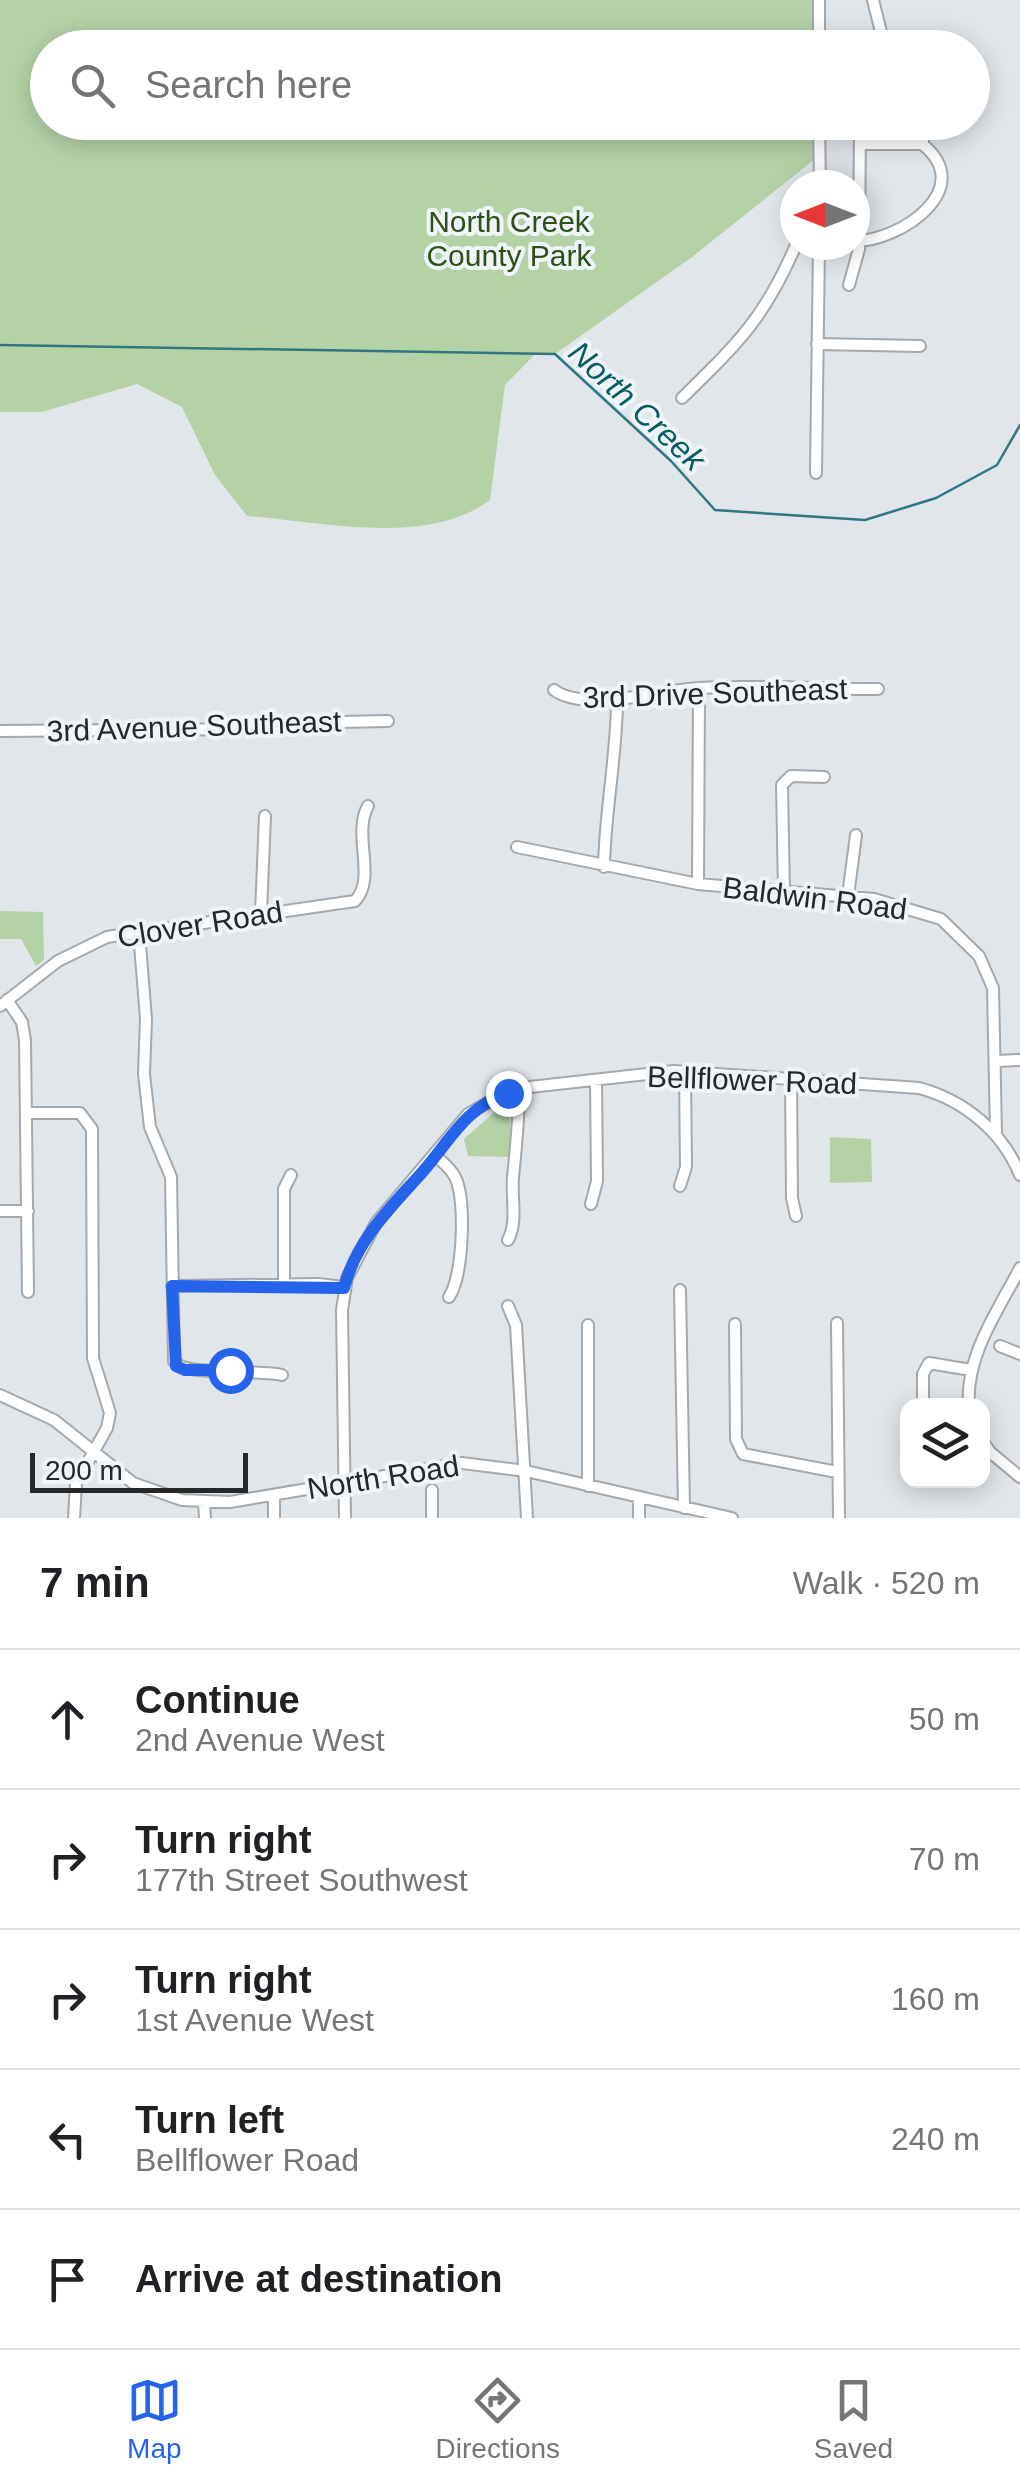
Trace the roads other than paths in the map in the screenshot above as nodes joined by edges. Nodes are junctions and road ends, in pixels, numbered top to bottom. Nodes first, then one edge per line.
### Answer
1 (819, 0) edge
2 (873, 0) edge
3 (818, 30) edge
4 (880, 30) edge
5 (819, 140) edge
6 (860, 140) edge
7 (924, 140) edge
8 (860, 144) junction
9 (924, 145) junction
10 (820, 170) edge
11 (859, 170) edge
12 (870, 239) edge
13 (789, 260) edge
14 (819, 260) edge
15 (854, 260) edge
16 (849, 284) dead end
17 (817, 344) junction
18 (920, 346) dead end
19 (682, 398) dead end
20 (816, 472) dead end
21 (699, 688) junction
22 (878, 689) dead end
23 (554, 690) dead end
24 (616, 698) junction
25 (388, 721) dead end
26 (0, 731) edge
27 (824, 777) dead end
28 (368, 806) dead end
29 (265, 816) dead end
30 (856, 835) dead end
31 (517, 847) dead end
32 (604, 867) junction
33 (698, 884) junction
34 (784, 893) junction
35 (848, 896) junction
36 (261, 912) junction
37 (140, 932) junction
38 (4, 1003) edge
39 (1020, 1060) edge
40 (997, 1061) junction
41 (685, 1072) junction
42 (790, 1079) junction
43 (596, 1080) junction
44 (519, 1090) junction
45 (26, 1114) junction
46 (996, 1133) junction
47 (435, 1155) junction
48 (291, 1175) dead end
49 (1020, 1175) edge
50 (680, 1186) dead end
51 (591, 1204) dead end
52 (0, 1212) edge
53 (28, 1212) junction
54 (796, 1216) dead end
55 (508, 1240) dead end
56 (1020, 1268) edge
57 (284, 1284) junction
58 (172, 1286) junction
59 (344, 1288) junction
60 (680, 1290) dead end
61 (28, 1292) dead end
62 (449, 1298) dead end
63 (508, 1306) dead end
64 (836, 1323) dead end
65 (735, 1324) dead end
66 (588, 1326) dead end
67 (1000, 1346) dead end
68 (1020, 1354) edge
69 (972, 1370) junction
70 (282, 1375) dead end
71 (0, 1395) edge
72 (923, 1398) edge
73 (970, 1398) edge
74 (990, 1452) edge
75 (93, 1454) junction
76 (526, 1472) junction
77 (837, 1472) junction
78 (1020, 1477) edge
79 (344, 1482) junction
80 (588, 1486) junction
81 (432, 1490) dead end
82 (274, 1494) junction
83 (639, 1498) junction
84 (204, 1503) junction
85 (684, 1508) junction
86 (74, 1518) edge
87 (205, 1518) edge
88 (274, 1518) edge
89 (345, 1518) edge
90 (432, 1518) edge
91 (527, 1518) edge
92 (639, 1518) edge
93 (732, 1518) edge
94 (839, 1518) edge

1 - 3 street
2 - 4 street
5 - 10 street
6 - 8 street
7 - 9 street
8 - 9 street
8 - 11 street
9 - 12 street
13 - 19 street
14 - 17 street
15 - 16 street
17 - 18 street
17 - 20 street
21 - 22 street, 3rd Drive Southeast
21 - 24 street, 3rd Drive Southeast
21 - 33 street
23 - 24 street, 3rd Drive Southeast
24 - 32 street
25 - 26 street, 3rd Avenue Southeast
27 - 34 street
28 - 36 street, Clover Road
29 - 36 street
30 - 35 street
31 - 32 street, Baldwin Road
32 - 33 street, Baldwin Road
33 - 34 street, Baldwin Road
34 - 35 street, Baldwin Road
35 - 40 street, Baldwin Road
36 - 37 street, Clover Road
37 - 38 street, Clover Road
37 - 58 street
38 - 45 street
39 - 40 street
40 - 46 street, Baldwin Road
41 - 42 street, Bellflower Road
41 - 43 street, Bellflower Road
41 - 50 street
42 - 46 street, Bellflower Road
42 - 54 street
43 - 44 street, Bellflower Road
43 - 51 street
44 - 47 street, Bellflower Road
44 - 55 street
45 - 53 street
45 - 75 street
46 - 49 street
47 - 59 street, Bellflower Road
47 - 62 street
48 - 57 street
52 - 53 street
53 - 61 street
56 - 69 street
57 - 58 street
57 - 59 street
58 - 70 street
59 - 79 street, Bellflower Road
60 - 85 street
63 - 76 street
64 - 77 street
65 - 77 street
66 - 80 street
67 - 68 street
69 - 72 street
69 - 73 street
71 - 75 street, North Road
74 - 78 street
75 - 84 street, North Road
75 - 86 street
76 - 79 street, North Road
76 - 80 street, North Road
76 - 91 street
77 - 94 street
79 - 82 street, North Road
79 - 89 street, Bellflower Road
80 - 83 street, North Road
81 - 90 street
82 - 84 street, North Road
82 - 88 street
83 - 85 street, North Road
83 - 92 street
84 - 87 street
85 - 93 street, North Road

